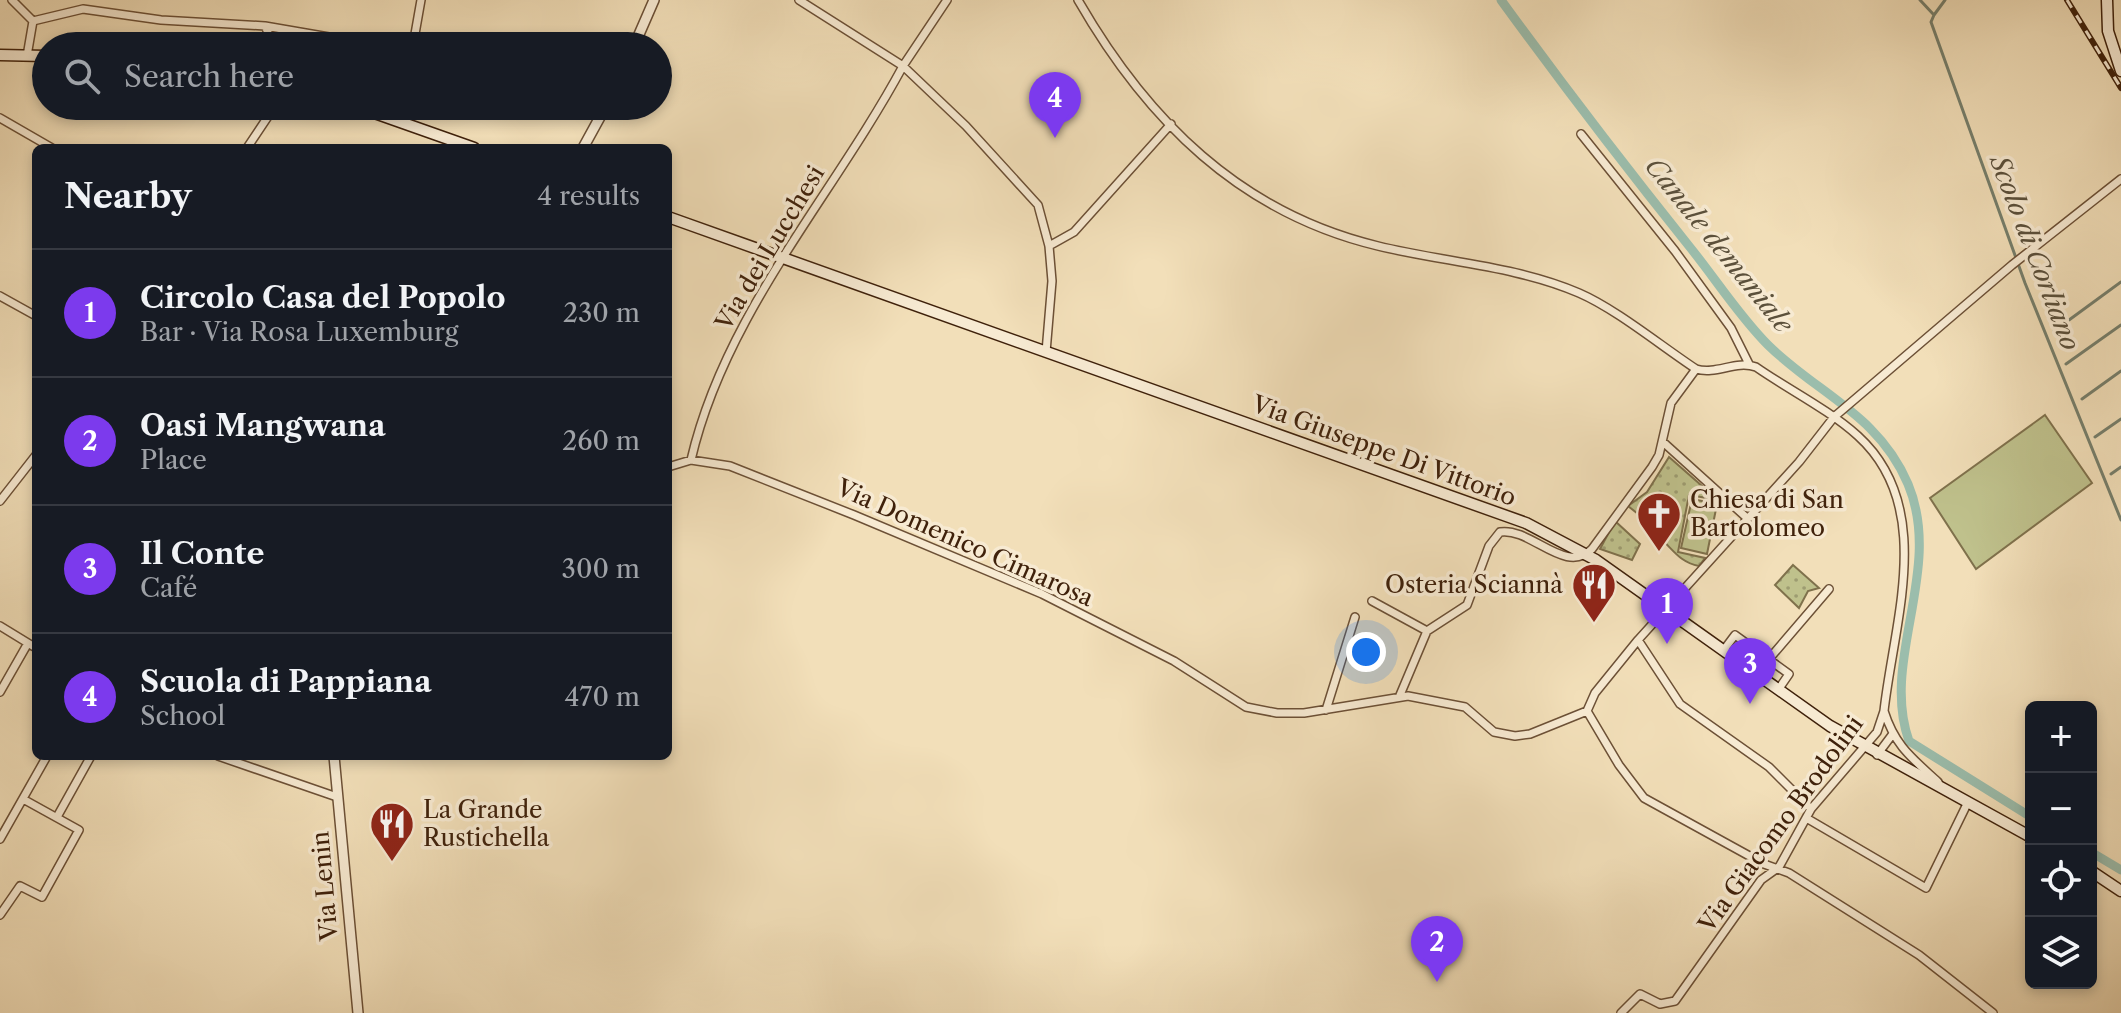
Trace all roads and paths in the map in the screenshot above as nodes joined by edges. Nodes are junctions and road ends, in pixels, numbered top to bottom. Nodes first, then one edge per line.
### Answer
1 (12, 0) edge
2 (421, 0) edge
3 (654, 0) edge
4 (799, 0) edge
5 (947, 0) edge
6 (1078, 0) edge
7 (2107, 0) edge
8 (33, 21) junction
9 (265, 26) junction
10 (268, 32) edge
11 (300, 32) edge
12 (415, 32) edge
13 (640, 32) edge
14 (0, 55) edge
15 (27, 56) junction
16 (32, 56) edge
17 (903, 66) junction
18 (2121, 71) edge
19 (0, 118) edge
20 (266, 120) edge
21 (395, 120) edge
22 (598, 120) edge
23 (1171, 124) junction
24 (1581, 134) dead end
25 (45, 144) edge
26 (250, 144) edge
27 (463, 144) edge
28 (585, 144) edge
29 (2121, 179) edge
30 (672, 218) edge
31 (1049, 246) junction
32 (784, 258) junction
33 (0, 296) edge
34 (32, 314) edge
35 (1046, 352) junction
36 (1749, 364) junction
37 (1696, 369) junction
38 (1834, 417) junction
39 (1663, 442) junction
40 (32, 460) edge
41 (691, 460) junction
42 (672, 466) edge
43 (0, 501) edge
44 (1747, 518) junction
45 (1587, 554) junction
46 (1829, 589) dead end
47 (1372, 601) dead end
48 (1664, 609) junction
49 (1355, 617) dead end
50 (0, 626) edge
51 (1427, 631) junction
52 (1638, 640) junction
53 (28, 643) junction
54 (32, 646) edge
55 (1723, 651) junction
56 (1769, 659) junction
57 (1778, 690) junction
58 (0, 692) edge
59 (1400, 695) junction
60 (1326, 710) junction
61 (1587, 711) junction
62 (1884, 711) junction
63 (1892, 735) junction
64 (1863, 746) junction
65 (1877, 755) junction
66 (45, 760) edge
67 (89, 760) edge
68 (228, 760) edge
69 (334, 760) edge
70 (1952, 794) junction
71 (337, 797) junction
72 (23, 799) junction
73 (1968, 802) junction
74 (1811, 809) junction
75 (57, 817) junction
76 (1808, 819) junction
77 (1, 834) edge
78 (2025, 834) edge
79 (1779, 867) junction
80 (2097, 875) edge
81 (2121, 891) edge
82 (0, 915) edge
83 (358, 1013) edge
84 (1621, 1013) edge
85 (1993, 1013) edge

1 - 8 street
2 - 12 street
3 - 13 street
4 - 17 street
5 - 17 street
6 - 23 street
7 - 18 main road
8 - 9 street
8 - 15 street
9 - 10 street
9 - 11 street
14 - 15 main road
15 - 16 main road
17 - 31 street
17 - 32 street, Via dei Lucchesi
19 - 25 street
20 - 26 street
21 - 27 main road
22 - 28 street
23 - 31 street
23 - 37 street
24 - 36 street
29 - 38 street
30 - 32 main road, Via Giuseppe Di Vittorio
31 - 35 street
32 - 35 main road, Via Giuseppe Di Vittorio
32 - 41 street, Via dei Lucchesi
33 - 34 street
35 - 45 main road, Via Giuseppe Di Vittorio
36 - 37 street
36 - 38 street, Via Giacomo Brodolini
37 - 39 street
38 - 44 street
38 - 62 street, Via Giacomo Brodolini
39 - 44 street
39 - 45 street
40 - 43 street
41 - 42 street, Via Domenico Cimarosa
41 - 60 street, Via Domenico Cimarosa
44 - 48 street
45 - 48 main road, Via Giuseppe Di Vittorio
45 - 51 street
46 - 56 street
47 - 51 street
48 - 52 street
48 - 55 main road, Via Giuseppe Di Vittorio
49 - 60 street
50 - 53 street
51 - 59 street
52 - 61 street
52 - 74 street
53 - 54 street
53 - 58 street
55 - 56 street
55 - 57 main road, Via Giuseppe Di Vittorio
56 - 57 street
57 - 64 main road, Via Giuseppe Di Vittorio
59 - 60 street, Via Domenico Cimarosa
59 - 61 street, Via Domenico Cimarosa
61 - 79 street
62 - 63 street
62 - 64 street, Via Giacomo Brodolini
63 - 65 street
63 - 70 street
64 - 65 main road, Via Giuseppe Di Vittorio
64 - 74 street, Via Giacomo Brodolini
65 - 70 main road, Via Giuseppe Di Vittorio
66 - 72 street
67 - 75 street
68 - 71 street
69 - 71 street, Via Lenin
70 - 73 main road, Via Giuseppe Di Vittorio
71 - 83 street, Via Lenin
72 - 75 street
72 - 77 street
73 - 76 street
73 - 78 main road, Via Giuseppe Di Vittorio
74 - 76 street, Via Giacomo Brodolini
75 - 82 street
76 - 79 street, Via Giacomo Brodolini
79 - 84 street, Via Giacomo Brodolini
79 - 85 street
80 - 81 main road

